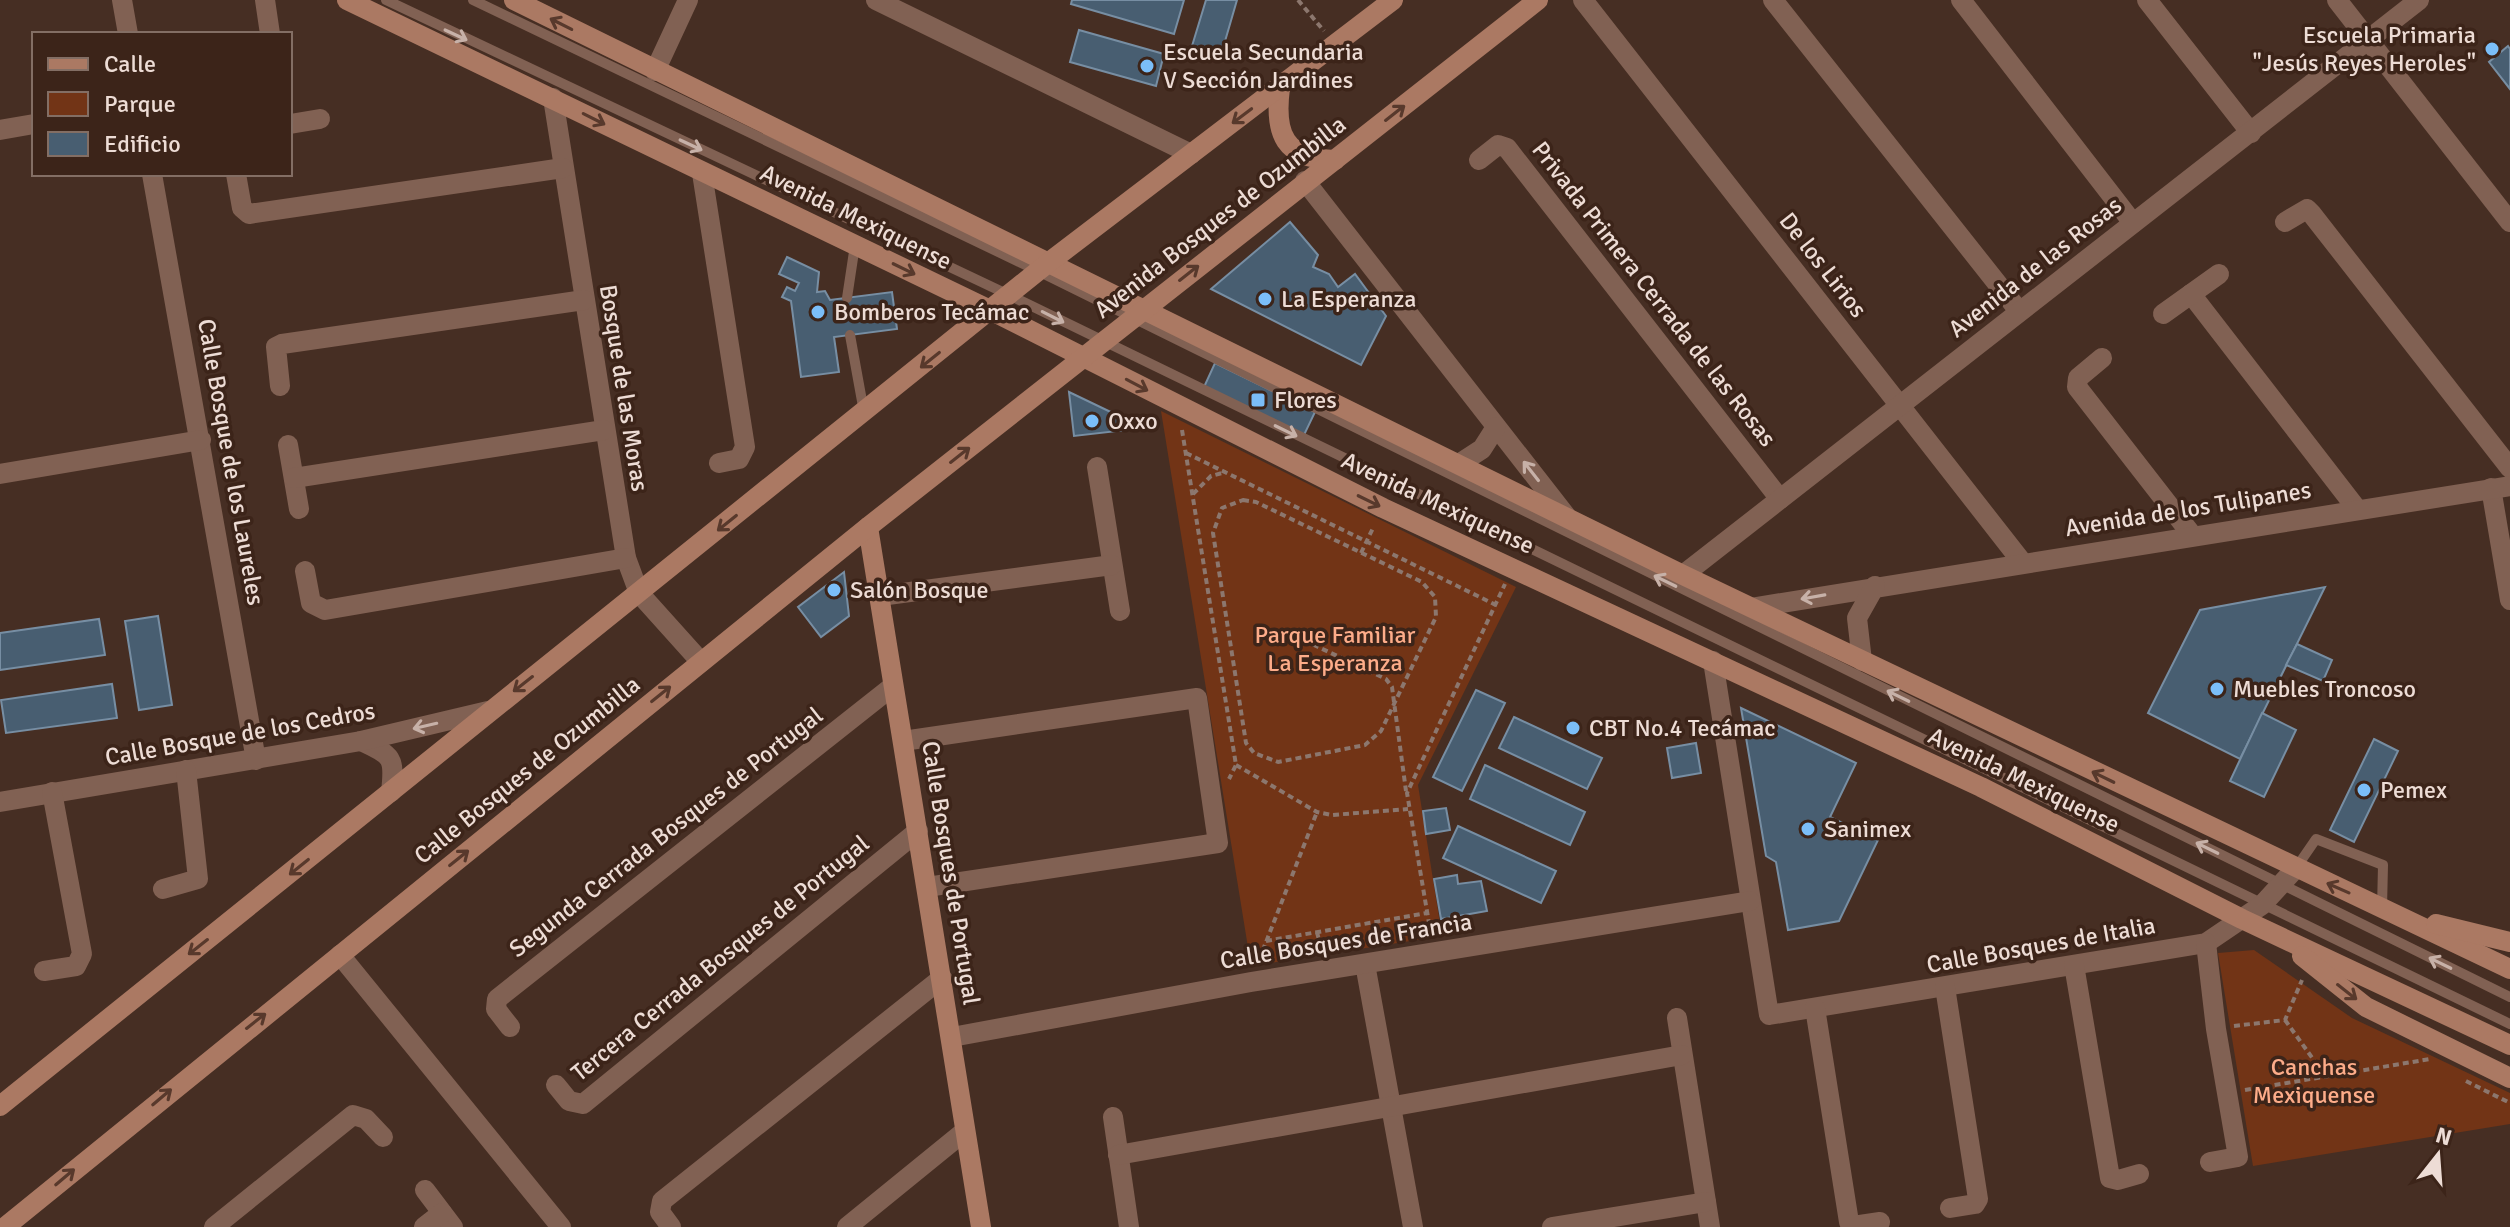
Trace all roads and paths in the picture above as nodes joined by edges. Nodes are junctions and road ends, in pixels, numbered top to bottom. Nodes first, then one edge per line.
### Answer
1 (122, 0) edge
2 (265, 0) edge
3 (347, 0) edge
4 (386, 0) edge
5 (473, 0) edge
6 (514, 0) edge
7 (688, 0) edge
8 (876, 0) edge
9 (1298, 0) edge
10 (1393, 0) edge
11 (1538, 0) edge
12 (1583, 0) edge
13 (1773, 0) edge
14 (1961, 0) edge
15 (2147, 0) edge
16 (2337, 0) edge
17 (2419, 0) edge
18 (128, 32) edge
19 (270, 32) edge
20 (2367, 40) junction
21 (1336, 45) junction
22 (655, 71) junction
23 (1280, 88) junction
24 (553, 98) junction
25 (320, 119) dead end
26 (32, 124) edge
27 (292, 124) edge
28 (0, 130) edge
29 (2251, 133) junction
30 (1191, 154) junction
31 (1335, 160) junction
32 (1479, 160) dead end
33 (563, 168) junction
34 (702, 173) junction
35 (152, 176) edge
36 (236, 176) edge
37 (1305, 181) junction
38 (2285, 222) dead end
39 (2510, 222) edge
40 (2133, 223) junction
41 (855, 245) junction
42 (1043, 267) junction
43 (2219, 274) dead end
44 (2191, 294) junction
45 (1009, 295) junction
46 (847, 298) dead end
47 (584, 300) junction
48 (990, 310) junction
49 (2019, 311) junction
50 (1137, 314) junction
51 (2163, 314) dead end
52 (850, 335) dead end
53 (1103, 342) junction
54 (1085, 357) junction
55 (2102, 358) dead end
56 (280, 386) dead end
57 (1900, 406) junction
58 (1179, 407) junction
59 (864, 414) junction
60 (1496, 427) junction
61 (604, 430) junction
62 (201, 440) junction
63 (288, 445) dead end
64 (1186, 453) junction
65 (719, 463) dead end
66 (1459, 464) junction
67 (1097, 467) dead end
68 (2510, 468) edge
69 (1226, 472) junction
70 (0, 474) edge
71 (294, 478) junction
72 (2501, 487) edge
73 (1193, 494) junction
74 (1780, 499) junction
75 (1383, 508) junction
76 (299, 509) dead end
77 (2357, 509) junction
78 (1566, 516) junction
79 (868, 527) junction
80 (2192, 535) junction
81 (1366, 541) junction
82 (1361, 553) junction
83 (626, 558) junction
84 (2022, 562) junction
85 (1112, 565) junction
86 (1513, 568) junction
87 (305, 571) dead end
88 (1683, 575) junction
89 (1875, 586) junction
90 (639, 593) junction
91 (880, 596) junction
92 (2510, 600) edge
93 (1496, 605) junction
94 (1750, 608) junction
95 (1120, 611) dead end
96 (1295, 636) dead end
97 (1713, 661) junction
98 (1862, 661) junction
99 (701, 662) junction
100 (893, 686) junction
101 (1396, 700) junction
102 (488, 711) junction
103 (1241, 711) junction
104 (1228, 712) junction
105 (361, 741) junction
106 (903, 741) junction
107 (256, 760) junction
108 (1236, 765) junction
109 (186, 770) junction
110 (52, 792) junction
111 (391, 792) junction
112 (1407, 793) junction
113 (0, 802) edge
114 (1213, 809) junction
115 (1409, 809) junction
116 (1317, 812) junction
117 (918, 831) junction
118 (2295, 869) junction
119 (2280, 885) junction
120 (927, 887) junction
121 (163, 889) dead end
122 (1750, 901) junction
123 (2262, 905) junction
124 (2392, 912) junction
125 (1427, 913) junction
126 (2242, 919) junction
127 (1266, 941) junction
128 (2288, 941) junction
129 (2510, 942) edge
130 (2206, 943) junction
131 (1433, 953) junction
132 (340, 955) junction
133 (2309, 962) junction
134 (1365, 964) junction
135 (2074, 965) junction
136 (2510, 969) edge
137 (44, 971) dead end
138 (942, 978) junction
139 (1251, 982) junction
140 (1945, 987) junction
141 (2510, 997) edge
142 (1815, 1008) junction
143 (1677, 1018) dead end
144 (2285, 1020) junction
145 (2510, 1024) edge
146 (510, 1027) dead end
147 (2216, 1029) junction
148 (952, 1037) junction
149 (2510, 1045) edge
150 (2462, 1054) junction
151 (1682, 1055) junction
152 (2326, 1077) junction
153 (2510, 1078) edge
154 (556, 1085) dead end
155 (2227, 1093) junction
156 (1390, 1104) junction
157 (0, 1106) edge
158 (1113, 1117) dead end
159 (965, 1131) junction
160 (383, 1137) dead end
161 (1118, 1155) junction
162 (2210, 1162) dead end
163 (2139, 1174) dead end
164 (425, 1190) dead end
165 (1706, 1202) junction
166 (1950, 1208) dead end
167 (447, 1220) edge
168 (1880, 1222) dead end
169 (5, 1227) edge
170 (214, 1227) edge
171 (424, 1227) edge
172 (561, 1227) edge
173 (671, 1227) edge
174 (847, 1227) edge
175 (981, 1227) edge
176 (1129, 1227) edge
177 (1413, 1227) edge
178 (1552, 1227) edge
179 (1710, 1227) edge

1 - 18 street
2 - 19 street
3 - 24 main road, Avenida Mexiquense
4 -> 45 lane
5 - 42 lane
22 -> 6 main road, Avenida Mexiquense
7 - 22 street
8 - 30 street
9 - 21 path
10 - 21 main road
31 -> 11 main road, Avenida Bosques de Ozumbilla
12 - 57 street, De los Lirios
13 - 49 street
14 - 40 street
15 - 29 street
16 - 20 street
17 - 20 street, Avenida de las Rosas
20 - 29 street, Avenida de las Rosas
20 - 39 street
21 - 23 main road
22 - 42 main road, Avenida Mexiquense
23 -> 30 main road
23 - 31 main road
24 - 33 street, Bosque de las Moras
24 -> 34 main road, Avenida Mexiquense
25 - 27 street
26 - 28 street
29 - 40 street, Avenida de las Rosas
30 - 42 main road
31 - 37 main road, Avenida Bosques de Ozumbilla
32 - 74 street, Privada Primera Cerrada de las Rosas
33 - 36 street
33 - 47 street, Bosque de las Moras
34 - 41 main road, Avenida Mexiquense
34 - 65 street
35 - 62 street, Calle Bosque de los Laureles
50 -> 37 main road, Avenida Bosques de Ozumbilla
37 - 60 street
38 - 68 street
40 - 49 street, Avenida de las Rosas
41 - 46 lane
41 -> 48 main road, Avenida Mexiquense
42 - 45 main road
42 - 50 main road, Avenida Mexiquense
43 - 44 street
44 - 51 street
44 - 77 street
45 - 48 main road
45 -> 53 lane
47 - 56 street
47 - 61 street, Bosque de las Moras
48 - 54 main road, Avenida Mexiquense
48 -> 59 main road
49 - 57 street, Avenida de las Rosas
50 - 53 main road, Avenida Bosques de Ozumbilla
50 - 66 main road, Avenida Mexiquense
119 -> 50 lane
52 - 59 lane
53 - 54 main road, Avenida Bosques de Ozumbilla
53 -> 123 lane
54 -> 58 main road, Avenida Mexiquense
79 -> 54 main road, Calle Bosques de Ozumbilla
55 - 80 street
57 - 74 street, Avenida de las Rosas
57 - 84 street, De los Lirios
58 - 64 path
58 -> 75 main road, Avenida Mexiquense
59 -> 90 main road
60 - 66 street
78 -> 60 street
61 - 71 street
61 - 83 street, Bosque de las Moras
62 - 70 street
62 - 107 street, Calle Bosque de los Laureles
63 - 71 street
64 - 69 path
64 - 73 path
66 - 78 main road, Avenida Mexiquense
67 - 85 street
69 - 73 path
69 - 81 path
71 - 76 street
72 - 77 street, Avenida de los Tulipanes
72 - 92 street
73 - 104 path
74 - 88 street, Avenida de las Rosas
75 - 81 path
75 - 86 main road, Avenida Mexiquense
77 - 80 street, Avenida de los Tulipanes
78 - 88 main road, Avenida Mexiquense
79 - 91 main road, Calle Bosques de Portugal
79 - 99 main road, Calle Bosques de Ozumbilla
80 - 84 street, Avenida de los Tulipanes
81 - 82 path
81 - 93 path
82 - 101 path
82 - 103 path
83 - 87 street
83 - 90 street, Bosque de las Moras
84 - 89 street, Avenida de los Tulipanes
85 - 91 street
85 - 95 street
86 - 93 path
86 - 97 main road, Avenida Mexiquense
88 - 94 main road, Avenida Mexiquense
89 -> 94 street, Avenida de los Tulipanes
89 - 98 street
90 - 99 street, Bosque de las Moras
90 -> 102 main road
91 - 100 main road, Calle Bosques de Portugal
93 - 112 path
94 - 98 main road, Avenida Mexiquense
96 - 101 path
97 - 122 street
97 - 126 main road, Avenida Mexiquense
118 -> 98 main road, Avenida Mexiquense
132 -> 99 main road, Calle Bosques de Ozumbilla
100 - 106 main road, Calle Bosques de Portugal
100 - 146 street, Segunda Cerrada Bosques de Portugal
101 - 103 path
101 - 112 path
102 -> 105 street, Calle Bosque de los Cedros
102 - 111 main road
103 - 104 path
104 - 108 path
105 - 107 street, Calle Bosque de los Cedros
105 - 111 street
106 - 114 street
106 - 117 main road, Calle Bosques de Portugal
107 - 109 street, Calle Bosque de los Cedros
108 - 114 path
108 - 116 path
109 - 110 street, Calle Bosque de los Cedros
109 - 121 street
110 - 113 street, Calle Bosque de los Cedros
110 - 137 street
111 -> 157 main road
112 - 115 path
114 - 120 street
115 - 116 path
115 - 125 path
116 - 127 path
117 - 120 main road, Calle Bosques de Portugal
117 - 154 street, Tercera Cerrada Bosques de Portugal
118 - 119 street, Calle Bosques de Italia
124 -> 118 main road, Avenida Mexiquense
118 - 124 lane
119 - 123 street, Calle Bosques de Italia
141 -> 119 lane
120 - 138 main road, Calle Bosques de Portugal
122 - 131 street, Calle Bosques de Francia
122 - 142 street, Calle Bosques de Italia
123 - 126 street, Calle Bosques de Italia
123 - 145 lane
124 - 129 main road
124 - 136 main road, Avenida Mexiquense
125 - 127 path
125 - 131 path
126 - 128 main road, Avenida Mexiquense
126 - 130 street, Calle Bosques de Italia
127 - 139 path
128 - 133 main road
128 - 149 main road, Avenida Mexiquense
130 - 135 street, Calle Bosques de Italia
130 - 147 street
131 - 134 street, Calle Bosques de Francia
169 -> 132 main road, Calle Bosques de Ozumbilla
132 - 172 street
133 - 144 path
133 -> 150 main road
134 - 139 street, Calle Bosques de Francia
134 - 156 street
135 - 140 street, Calle Bosques de Italia
135 - 163 street
138 - 148 main road, Calle Bosques de Portugal
138 - 173 street
139 - 148 street, Calle Bosques de Francia
140 - 142 street, Calle Bosques de Italia
140 - 166 street
142 - 168 street
143 - 151 street
144 - 147 path
144 - 152 path
147 - 155 street
148 - 159 main road, Calle Bosques de Portugal
150 - 152 path
150 - 153 main road
151 - 156 street
151 - 165 street
152 - 155 path
155 - 162 street
156 - 161 street
156 - 177 street
158 - 161 street
159 - 174 street
159 - 175 main road, Calle Bosques de Portugal
160 - 170 street
161 - 176 street
164 - 167 street
165 - 178 street
165 - 179 street
167 - 171 street

